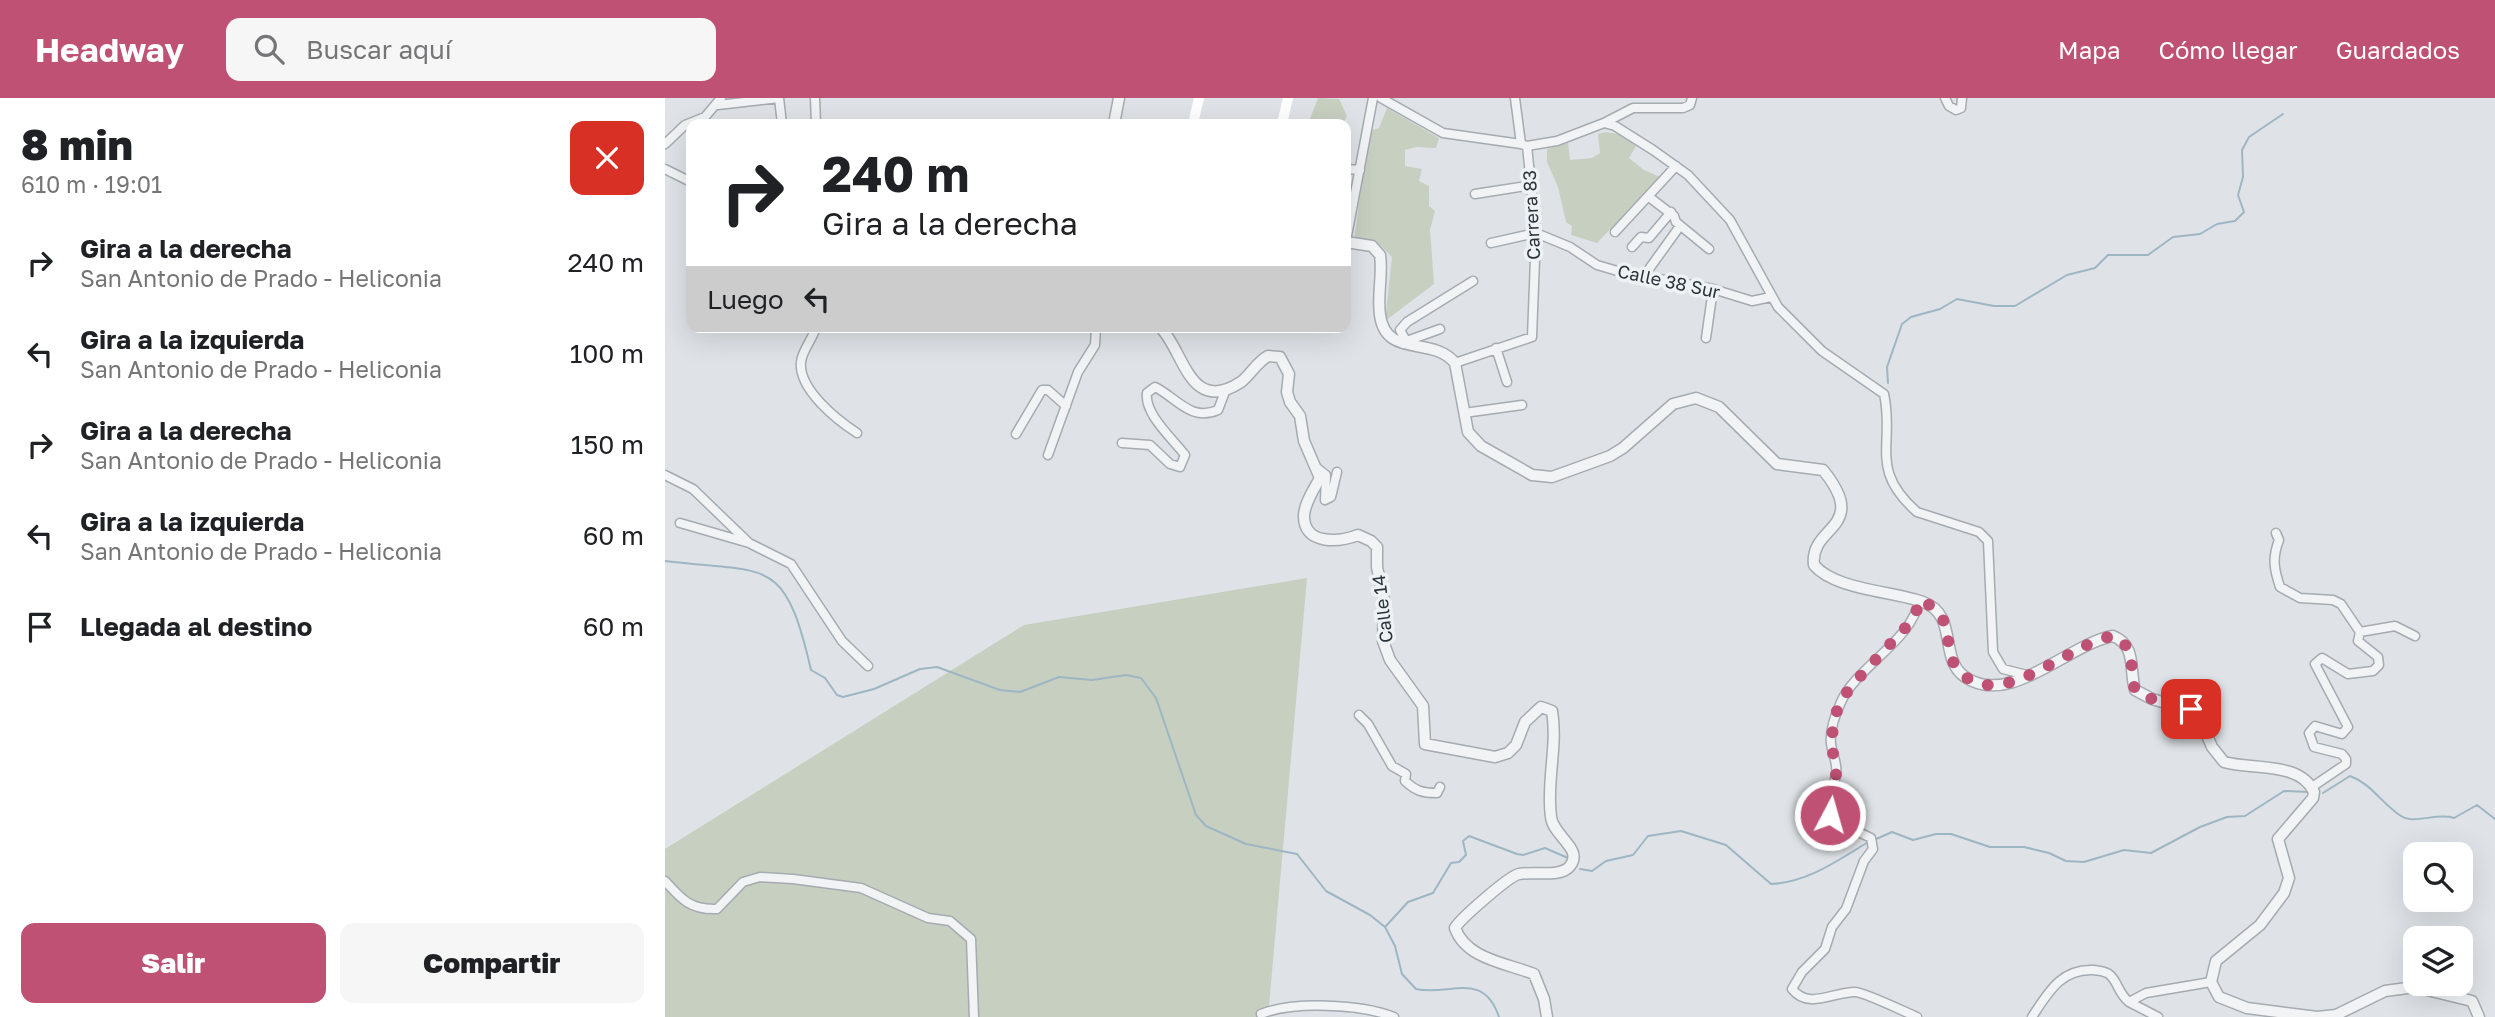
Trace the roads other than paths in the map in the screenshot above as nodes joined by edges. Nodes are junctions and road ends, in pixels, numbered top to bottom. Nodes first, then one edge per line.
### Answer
1 (779, 98) edge
2 (815, 98) edge
3 (1119, 98) edge
4 (1199, 98) edge
5 (1289, 98) edge
6 (1373, 98) edge
7 (1381, 98) edge
8 (1515, 98) edge
9 (1945, 98) edge
10 (1962, 98) edge
11 (719, 101) edge
12 (1691, 101) edge
13 (700, 119) edge
14 (781, 119) edge
15 (816, 119) edge
16 (1117, 119) edge
17 (1194, 119) edge
18 (1283, 119) edge
19 (1604, 123) junction
20 (686, 125) edge
21 (665, 144) edge
22 (1524, 145) junction
23 (1676, 166) junction
24 (665, 169) edge
25 (1351, 169) edge
26 (1360, 170) junction
27 (686, 179) edge
28 (1531, 186) junction
29 (1475, 194) dead end
30 (1649, 197) junction
31 (1671, 212) junction
32 (1351, 216) edge
33 (1680, 226) junction
34 (1615, 232) dead end
35 (1536, 233) junction
36 (1351, 242) edge
37 (1491, 243) dead end
38 (1632, 247) dead end
39 (1709, 249) dead end
40 (1644, 275) junction
41 (1473, 281) dead end
42 (1713, 289) junction
43 (1771, 297) junction
44 (1440, 329) dead end
45 (813, 333) edge
46 (1096, 333) edge
47 (1164, 333) edge
48 (1706, 338) dead end
49 (1403, 343) junction
50 (1496, 348) junction
51 (1455, 363) junction
52 (1507, 382) dead end
53 (1226, 388) junction
54 (1522, 405) dead end
55 (1066, 406) junction
56 (1464, 413) junction
57 (857, 433) dead end
58 (1016, 434) dead end
59 (1122, 443) dead end
60 (1048, 455) dead end
61 (1317, 468) junction
62 (1337, 472) dead end
63 (665, 475) edge
64 (680, 523) dead end
65 (2276, 533) dead end
66 (749, 543) junction
67 (1919, 600) junction
68 (2360, 632) junction
69 (2415, 636) dead end
70 (868, 666) dead end
71 (2031, 676) junction
72 (1359, 715) dead end
73 (1440, 787) dead end
74 (2312, 787) junction
75 (665, 881) edge
76 (2211, 982) junction
77 (2129, 1002) junction
78 (1261, 1014) dead end
79 (974, 1017) edge
80 (1394, 1017) edge
81 (1547, 1017) edge
82 (1917, 1017) edge
83 (2032, 1017) edge
84 (2158, 1017) edge
85 (2479, 1017) edge

1 - 11 street
1 - 14 street
2 - 15 street
3 - 16 street
4 - 17 main road
5 - 18 main road
6 - 26 street
7 - 22 street
8 - 22 street, Carrera 83
9 - 10 street
11 - 13 street
12 - 19 street
19 - 22 street
19 - 23 street
20 - 21 street
22 - 28 street, Carrera 83
23 - 30 street
23 - 43 street
24 - 27 street
25 - 26 street
26 - 32 street
28 - 29 street
28 - 35 street, Carrera 83
30 - 31 street
30 - 34 street
31 - 33 street
31 - 38 street
33 - 39 street
33 - 40 street
35 - 37 street
35 - 40 street, Calle 38 Sur
35 - 50 street, Carrera 83
36 - 49 street
40 - 42 street, Calle 38 Sur
41 - 49 street
42 - 43 street, Calle 38 Sur
42 - 48 street
43 - 71 street
44 - 49 street
45 - 57 street
46 - 55 street
47 - 53 street
49 - 51 street
50 - 51 street
50 - 52 street
51 - 56 street
53 - 59 street
53 - 61 street
54 - 56 street
55 - 58 street
55 - 60 street
56 - 67 street
61 - 62 street
61 - 81 street, Calle 14
63 - 66 street
64 - 66 street
65 - 68 street
66 - 70 street
67 - 71 street
67 - 82 street
68 - 69 street
68 - 74 street
71 - 74 street
72 - 73 street
74 - 76 street
75 - 79 street
76 - 77 street
76 - 85 street
77 - 83 street
77 - 84 street
78 - 80 street

